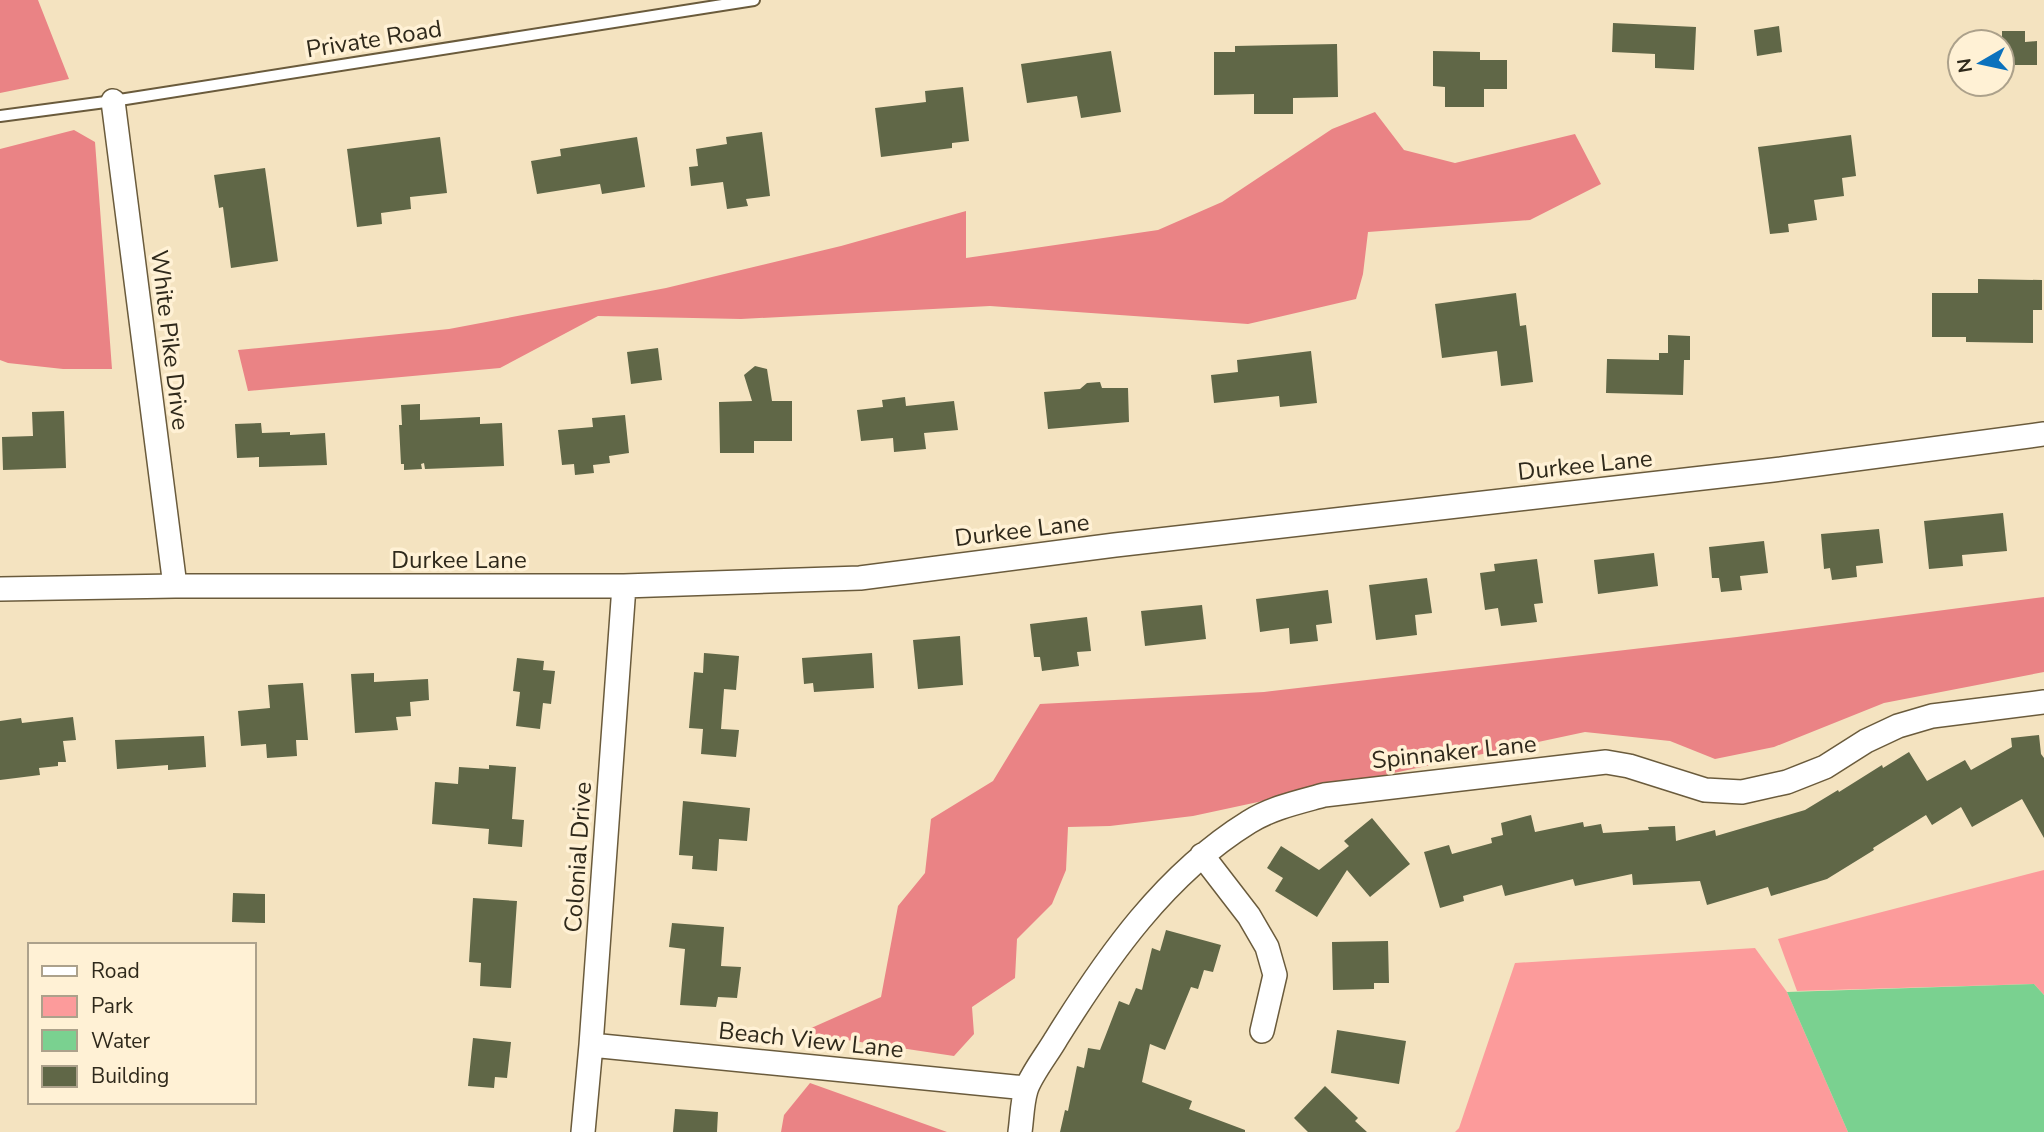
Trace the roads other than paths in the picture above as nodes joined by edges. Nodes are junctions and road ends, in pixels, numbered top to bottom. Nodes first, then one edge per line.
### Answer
1 (754, 0) edge
2 (113, 101) junction
3 (0, 116) edge
4 (2044, 433) edge
5 (175, 586) junction
6 (624, 586) junction
7 (0, 589) edge
8 (2044, 702) edge
9 (1202, 855) junction
10 (1262, 1031) dead end
11 (591, 1045) junction
12 (1026, 1088) junction
13 (583, 1132) edge
14 (1020, 1132) edge

1 - 2 lane, Private Road
2 - 3 lane, Private Road
2 - 5 street, White Pike Drive
4 - 6 street, Durkee Lane
5 - 6 street, Durkee Lane
5 - 7 street, Durkee Lane
6 - 11 street, Colonial Drive
8 - 9 street, Spinnaker Lane
9 - 10 street
9 - 12 street, Spinnaker Lane
11 - 12 street, Beach View Lane
11 - 13 street, Colonial Drive
12 - 14 street, Spinnaker Lane

